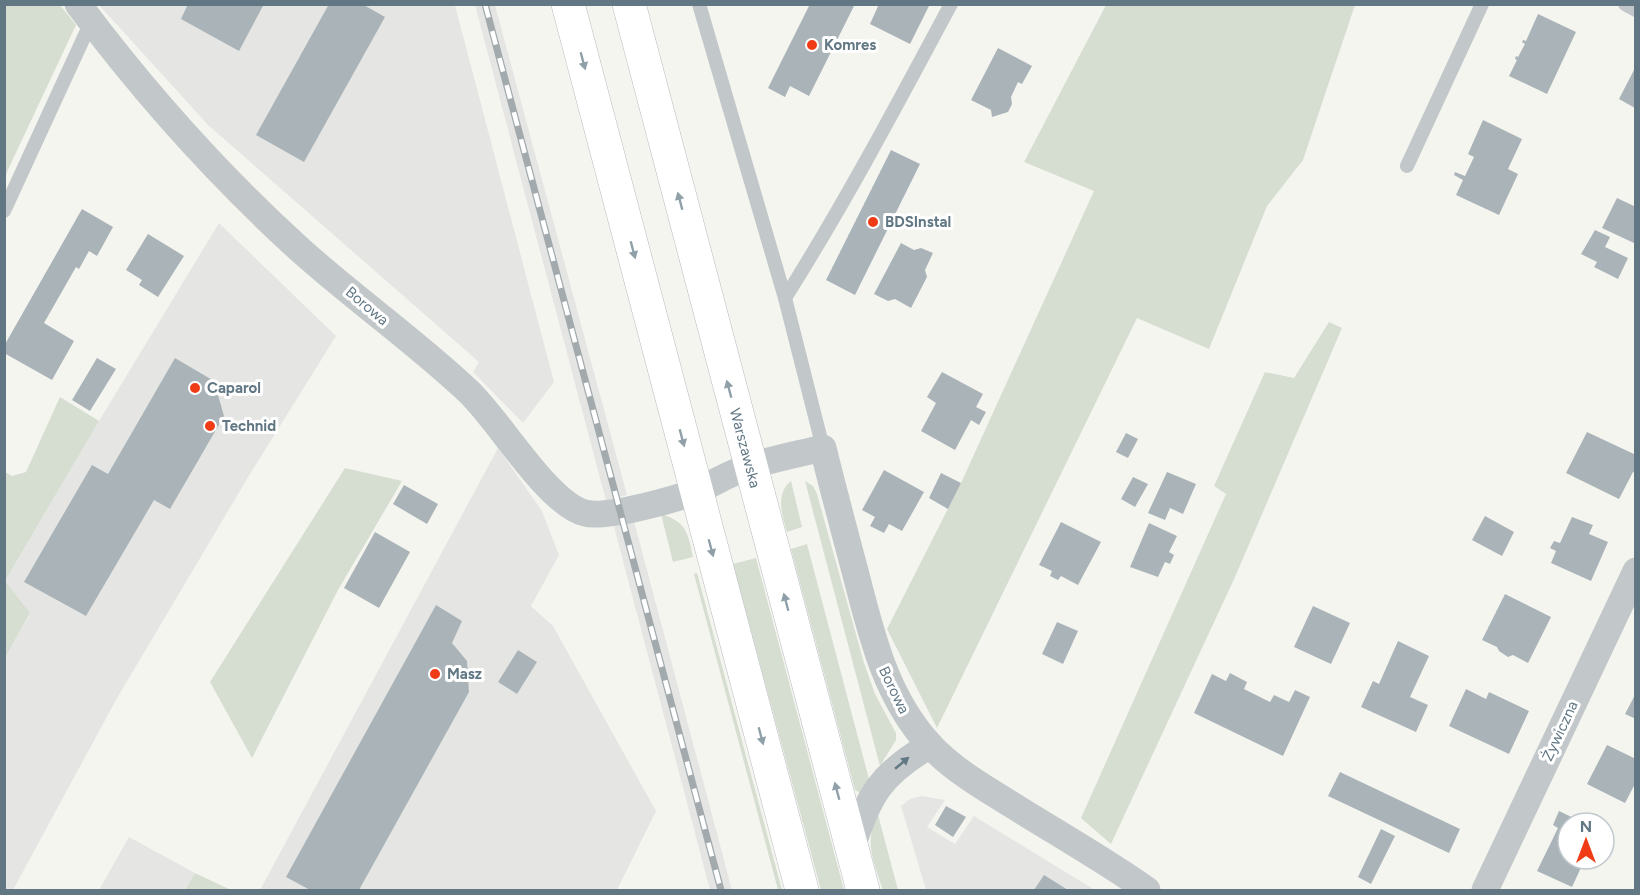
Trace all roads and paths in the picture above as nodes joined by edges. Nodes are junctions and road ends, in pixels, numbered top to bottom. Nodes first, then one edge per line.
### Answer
1 (568, 4) edge
2 (628, 4) edge
3 (699, 4) edge
4 (951, 4) edge
5 (1482, 4) edge
6 (1625, 4) edge
7 (1635, 10) edge
8 (85, 13) edge
9 (1407, 166) dead end
10 (4, 211) edge
11 (785, 298) junction
12 (823, 448) junction
13 (749, 466) junction
14 (696, 491) junction
15 (1635, 571) edge
16 (930, 745) junction
17 (852, 847) junction
18 (802, 891) edge
19 (863, 891) edge
20 (1147, 891) edge
21 (1485, 891) edge

1 -> 14 main road
13 -> 2 main road, Warszawska
3 - 11 lane
4 - 11 lane
5 - 9 lane
6 - 7 lane
8 - 10 lane
8 - 14 street, Borowa
11 - 12 lane
12 - 13 street
12 - 16 street, Borowa
13 - 14 street, Borowa
17 -> 13 main road, Warszawska
14 -> 18 main road
15 - 21 street, Żywiczna
17 -> 16 street
16 - 20 street, Borowa
17 - 19 main road, Warszawska

